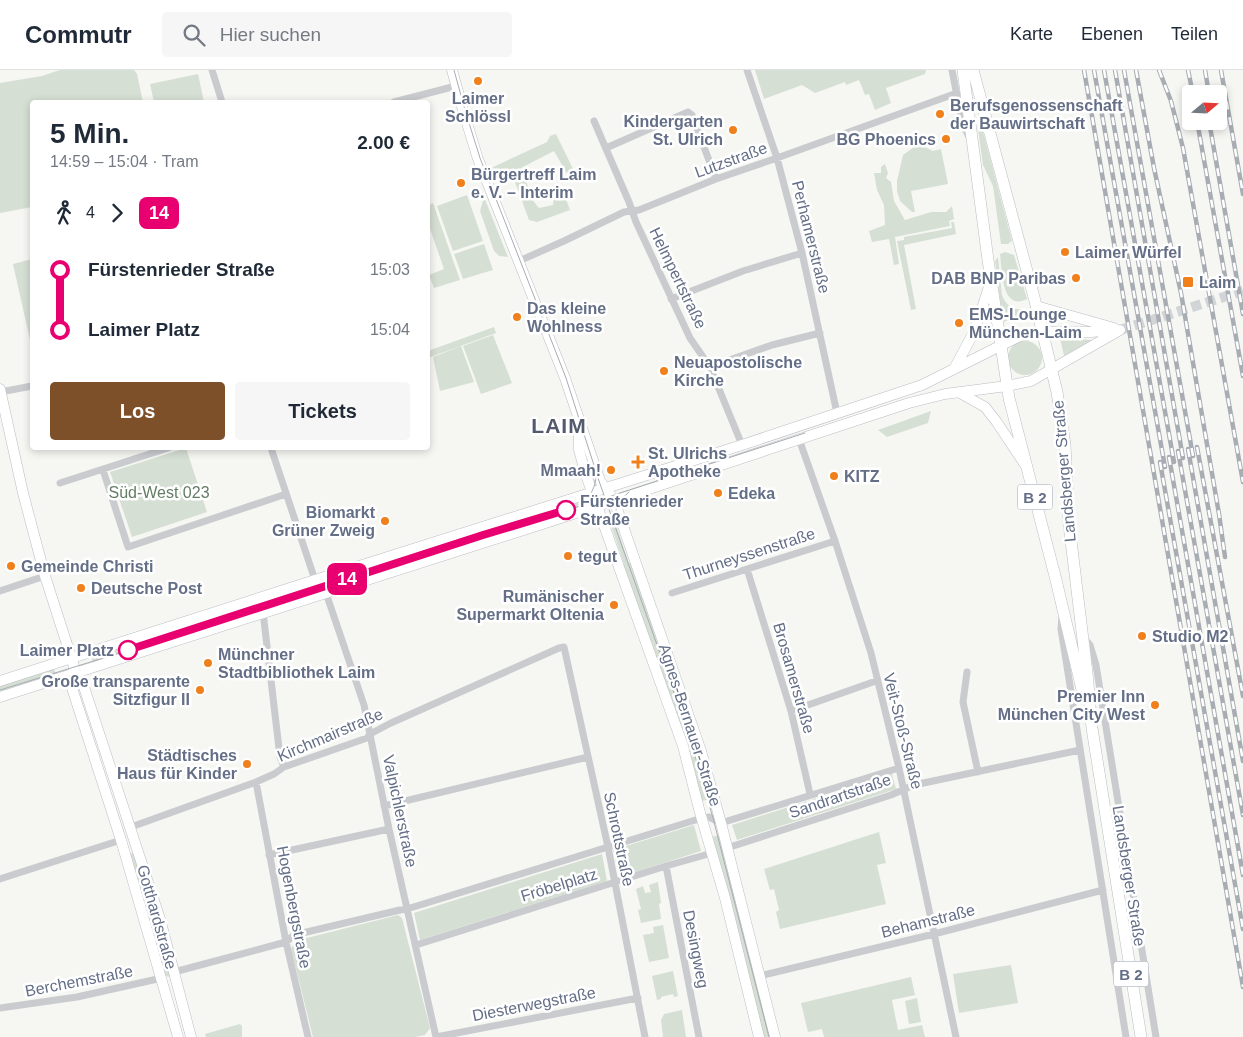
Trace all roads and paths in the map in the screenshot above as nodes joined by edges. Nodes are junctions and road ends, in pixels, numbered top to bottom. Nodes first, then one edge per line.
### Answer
1 (212, 70) edge
2 (747, 70) edge
3 (952, 70) edge
4 (963, 70) edge
5 (974, 72) edge
6 (454, 76) edge
7 (957, 93) junction
8 (221, 100) edge
9 (399, 100) edge
10 (594, 120) dead end
11 (606, 148) junction
12 (975, 154) junction
13 (777, 158) junction
14 (716, 179) junction
15 (632, 211) junction
16 (802, 253) junction
17 (519, 261) junction
18 (991, 281) junction
19 (671, 299) junction
20 (1036, 306) junction
21 (1120, 330) junction
22 (820, 332) junction
23 (1042, 332) junction
24 (1001, 344) junction
25 (710, 367) junction
26 (954, 370) junction
27 (1052, 370) junction
28 (30, 386) edge
29 (1007, 386) junction
30 (0, 391) edge
31 (959, 392) junction
32 (837, 413) junction
33 (579, 422) junction
34 (799, 439) junction
35 (742, 445) junction
36 (162, 450) edge
37 (272, 450) edge
38 (1028, 469) junction
39 (103, 470) junction
40 (60, 483) dead end
41 (605, 488) junction
42 (592, 492) junction
43 (286, 494) junction
44 (614, 500) junction
45 (596, 506) junction
46 (835, 541) junction
47 (747, 569) junction
48 (45, 576) junction
49 (315, 580) junction
50 (0, 591) edge
51 (672, 593) dead end
52 (328, 597) junction
53 (1063, 608) junction
54 (263, 612) junction
55 (1082, 635) junction
56 (564, 647) joint
57 (71, 658) junction
58 (968, 672) dead end
59 (75, 676) junction
60 (876, 680) junction
61 (0, 682) edge
62 (0, 697) edge
63 (791, 711) junction
64 (1092, 728) junction
65 (370, 734) junction
66 (1108, 744) junction
67 (1095, 746) junction
68 (1080, 750) junction
69 (588, 757) junction
70 (284, 767) junction
71 (899, 768) junction
72 (978, 772) junction
73 (256, 782) junction
74 (903, 789) junction
75 (810, 794) junction
76 (121, 798) junction
77 (108, 801) junction
78 (384, 806) junction
79 (702, 818) junction
80 (721, 823) junction
81 (131, 828) junction
82 (389, 828) junction
83 (121, 840) junction
84 (608, 847) junction
85 (727, 848) junction
86 (712, 854) junction
87 (270, 855) junction
88 (666, 866) junction
89 (0, 879) edge
90 (614, 882) junction
91 (1103, 890) junction
92 (407, 909) junction
93 (1135, 909) junction
94 (1120, 911) junction
95 (934, 934) junction
96 (286, 942) junction
97 (416, 945) junction
98 (174, 972) junction
99 (759, 976) junction
100 (162, 978) junction
101 (638, 998) junction
102 (0, 1008) edge
103 (178, 1037) edge
104 (191, 1037) edge
105 (308, 1037) edge
106 (436, 1037) edge
107 (645, 1037) edge
108 (699, 1037) edge
109 (759, 1037) edge
110 (775, 1037) edge
111 (956, 1037) edge
112 (1126, 1037) edge
113 (1141, 1037) edge
114 (1156, 1037) edge

1 - 8 street
2 - 13 street, Perhamerstraße
3 - 7 street, Landsberger Straße
4 - 12 main road, Landsberger Straße / B 2
5 - 20 main road, Landsberger Straße / B 2
6 - 9 street
6 - 17 main road, Agnes-Bernauer-Straße
7 - 12 street, Landsberger Straße
7 - 13 street, Lutzstraße
10 - 11 street, Helmpertstraße
11 - 14 street
11 - 15 street, Helmpertstraße
12 - 18 main road, Landsberger Straße / B 2
13 - 14 street, Lutzstraße
13 - 16 street, Perhamerstraße
14 - 15 street, Lutzstraße
15 - 17 street, Lutzstraße
15 - 19 street, Helmpertstraße
16 - 19 street
16 - 22 street, Perhamerstraße
17 - 33 main road, Agnes-Bernauer-Straße
18 - 24 main road, Landsberger Straße / B 2
18 - 26 main road
19 - 25 street, Helmpertstraße
20 - 21 main road
20 - 23 main road, Landsberger Straße / B 2
21 - 23 main road
21 - 27 main road
22 - 25 street
22 - 32 street, Perhamerstraße
23 - 24 main road
23 - 27 main road, Landsberger Straße / B 2
24 - 26 main road
24 - 29 main road, Landsberger Straße / B 2
25 - 35 street, Helmpertstraße
26 - 32 main road
27 - 29 main road
27 - 55 main road, Landsberger Straße / B 2
28 - 30 street
29 - 31 main road
29 - 38 main road, Landsberger Straße / B 2
30 - 48 main road, Gotthardstraße
31 - 34 main road
31 - 38 main road
32 - 35 main road
33 - 41 main road, Agnes-Bernauer-Straße
33 - 42 main road, Agnes-Bernauer-Straße
34 - 44 main road
34 - 46 street, Veit-Stoß-Straße
35 - 41 main road
36 - 39 street
37 - 43 street
38 - 53 main road, Landsberger Straße / B 2
39 - 40 street
39 - 43 street
41 - 42 main road
41 - 44 main road, Agnes-Bernauer-Straße
42 - 45 main road, Agnes-Bernauer-Straße
42 - 49 main road
43 - 49 street
44 - 45 main road
44 - 80 main road, Agnes-Bernauer-Straße
45 - 52 main road
45 - 79 main road, Agnes-Bernauer-Straße
46 - 47 street, Thurneyssenstraße
46 - 60 street, Veit-Stoß-Straße
47 - 51 street, Thurneyssenstraße
47 - 63 street, Brosamerstraße
48 - 50 street
48 - 57 main road, Gotthardstraße
49 - 57 main road
52 - 54 main road
52 - 65 street, Valpichlerstraße
53 - 64 main road, Landsberger Straße / B 2
53 - 68 street, Landsberger Straße
54 - 59 main road
54 - 70 street
55 - 64 main road, Landsberger Straße / B 2
55 - 66 street, Landsberger Straße
56 - 65 street, Kirchmairstraße
56 - 69 street, Schrottstraße
57 - 59 main road, Gotthardstraße
57 - 61 main road
58 - 72 street
59 - 62 main road
59 - 76 main road, Gotthardstraße
59 - 77 main road, Gotthardstraße
60 - 63 street
60 - 71 street, Veit-Stoß-Straße
63 - 75 street, Brosamerstraße
64 - 67 main road, Landsberger Straße / B 2
65 - 70 street, Kirchmairstraße
65 - 78 street, Valpichlerstraße
66 - 67 street
66 - 93 street, Landsberger Straße
67 - 94 main road, Landsberger Straße / B 2
68 - 72 street, Sandrartstraße
68 - 91 street, Landsberger Straße
69 - 78 street
69 - 84 street, Schrottstraße
70 - 73 street, Kirchmairstraße
71 - 74 street, Veit-Stoß-Straße
71 - 75 street, Sandrartstraße
72 - 74 street, Sandrartstraße
73 - 81 street, Kirchmairstraße
73 - 87 street, Hogenbergstraße
74 - 85 street, Sandrartstraße
74 - 95 street, Veit-Stoß-Straße
75 - 80 street, Sandrartstraße
76 - 77 main road
76 - 81 main road, Gotthardstraße
77 - 83 main road, Gotthardstraße
78 - 82 street, Valpichlerstraße
79 - 80 street
79 - 84 street, Fröbelplatz
79 - 86 main road, Agnes-Bernauer-Straße
80 - 85 main road, Agnes-Bernauer-Straße
81 - 98 main road, Gotthardstraße
82 - 87 street
82 - 92 street, Valpichlerstraße
83 - 89 street
83 - 100 main road, Gotthardstraße
84 - 90 street, Schrottstraße
84 - 92 street, Fröbelplatz
85 - 99 main road, Agnes-Bernauer-Straße
86 - 88 street, Fröbelplatz
86 - 109 main road, Agnes-Bernauer-Straße
87 - 96 street, Hogenbergstraße
88 - 90 street, Fröbelplatz
88 - 108 street, Desingweg
90 - 97 street, Fröbelplatz
90 - 101 street, Schrottstraße
91 - 95 street, Behamstraße
91 - 112 street, Landsberger Straße
92 - 96 street, Fröbelplatz
92 - 97 street, Valpichlerstraße
93 - 94 street
93 - 114 street, Landsberger Straße
94 - 113 main road, Landsberger Straße / B 2
95 - 99 street, Behamstraße
95 - 111 street, Veit-Stoß-Straße
96 - 98 street, Fröbelplatz
96 - 105 street, Hogenbergstraße
97 - 106 street, Valpichlerstraße
98 - 104 main road, Gotthardstraße
99 - 110 main road, Agnes-Bernauer-Straße
100 - 102 street, Berchemstraße
100 - 103 main road, Gotthardstraße
101 - 106 street, Diesterwegstraße
101 - 107 street, Schrottstraße

